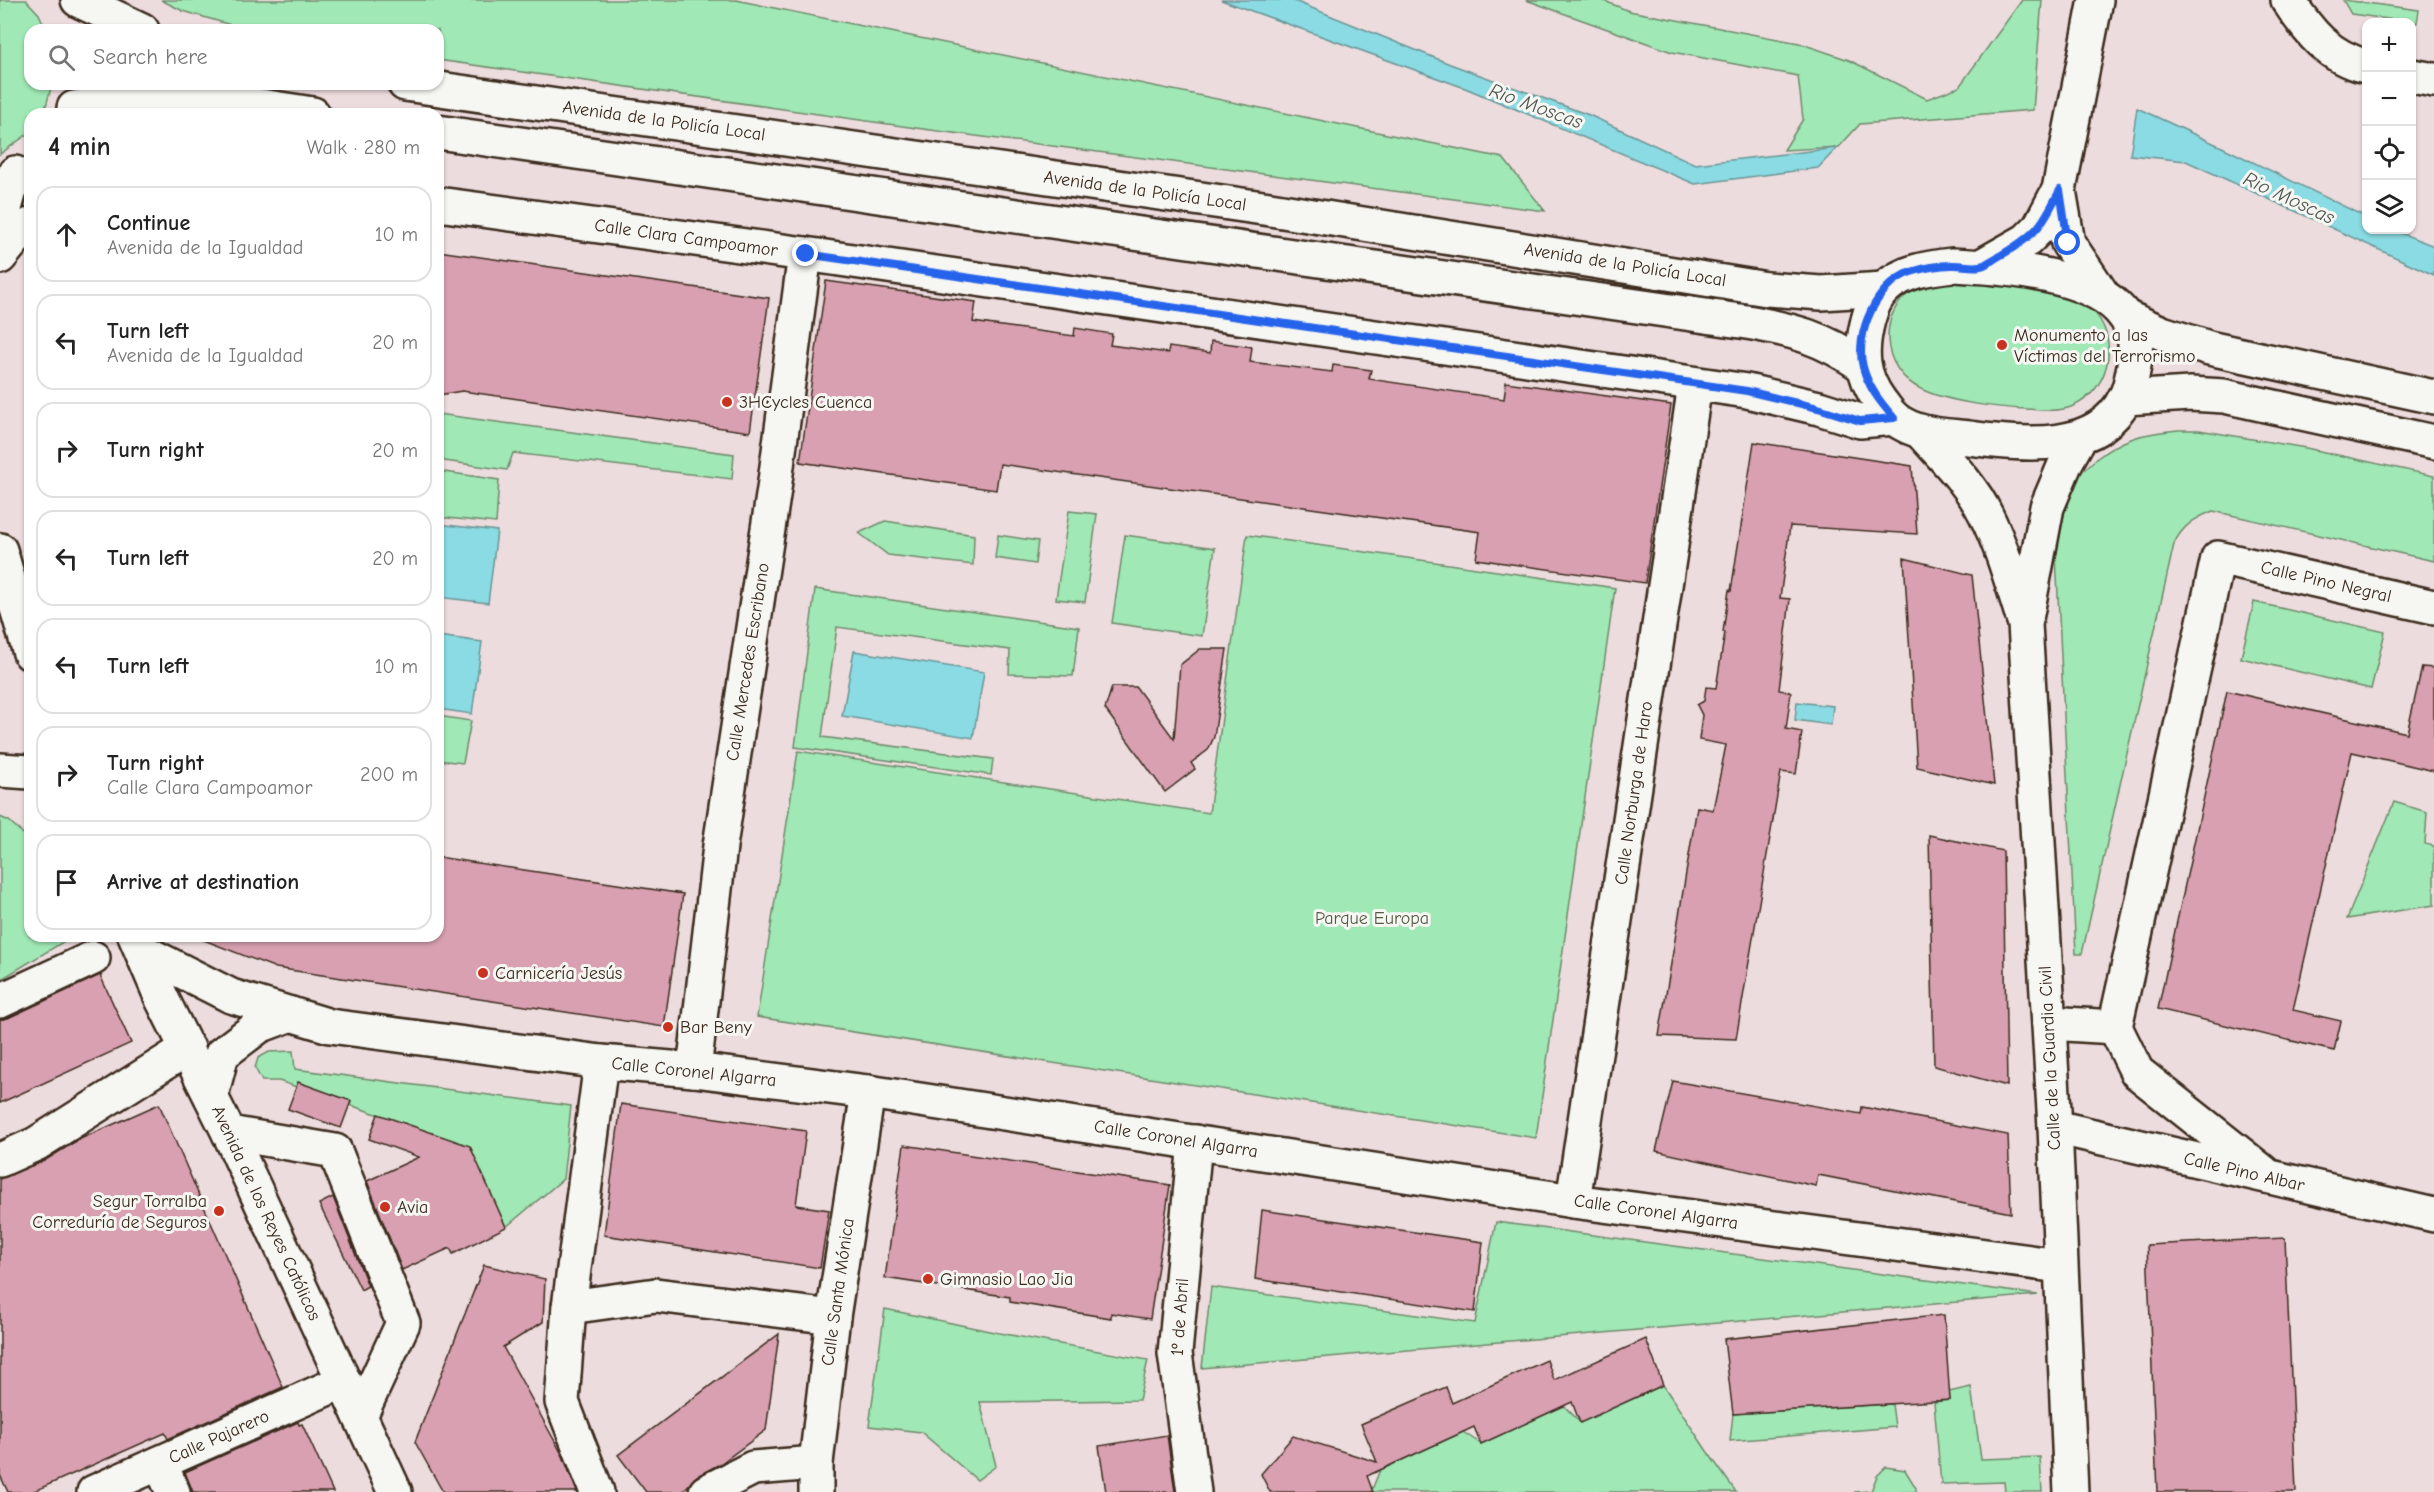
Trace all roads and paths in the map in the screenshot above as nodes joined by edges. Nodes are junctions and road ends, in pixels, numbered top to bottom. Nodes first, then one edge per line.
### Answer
1 (66, 0) edge
2 (78, 0) edge
3 (2096, 0) edge
4 (2288, 0) edge
5 (76, 24) edge
6 (129, 24) edge
7 (2362, 64) edge
8 (2416, 76) edge
9 (2434, 80) edge
10 (444, 90) edge
11 (76, 102) edge
12 (251, 108) edge
13 (444, 133) edge
14 (15, 172) edge
15 (2060, 190) junction
16 (444, 205) edge
17 (0, 226) edge
18 (24, 231) edge
19 (806, 254) junction
20 (0, 257) edge
21 (1982, 266) junction
22 (1884, 289) junction
23 (2102, 294) junction
24 (2128, 318) junction
25 (1862, 365) junction
26 (1695, 385) junction
27 (2434, 397) edge
28 (2125, 398) junction
29 (1908, 425) junction
30 (2080, 437) junction
31 (2434, 442) edge
32 (0, 550) edge
33 (2434, 607) edge
34 (2025, 624) junction
35 (24, 632) edge
36 (0, 770) edge
37 (24, 772) edge
38 (139, 944) edge
39 (93, 958) dead end
40 (0, 1001) edge
41 (291, 1014) junction
42 (2049, 1023) junction
43 (2115, 1027) junction
44 (188, 1048) junction
45 (601, 1062) junction
46 (694, 1070) junction
47 (868, 1092) junction
48 (211, 1096) junction
49 (2055, 1127) junction
50 (229, 1133) junction
51 (1195, 1142) junction
52 (0, 1160) edge
53 (2270, 1177) junction
54 (1573, 1201) junction
55 (2434, 1215) edge
56 (2060, 1266) junction
57 (569, 1307) junction
58 (833, 1317) junction
59 (344, 1381) junction
60 (360, 1416) junction
61 (160, 1463) junction
62 (816, 1477) edge
63 (94, 1492) edge
64 (173, 1492) edge
65 (395, 1492) edge
66 (597, 1492) edge
67 (706, 1492) edge
68 (1194, 1492) edge
69 (2071, 1492) edge

1 - 5 street
2 - 6 street
3 - 15 street
4 - 7 street
8 - 9 street
10 - 22 street, Avenida de la Policía Local
11 - 12 street
13 - 25 street
14 - 17 street
15 - 21 street
15 - 23 street
16 - 19 street, Calle Clara Campoamor
18 - 20 street
19 - 26 street, Calle Clara Campoamor
19 - 46 street, Calle Mercedes Escribano
21 - 22 street
21 - 23 street
22 - 25 street
23 - 24 street
24 - 27 street
24 - 28 street
25 - 29 street, Calle de la Guardia Civil
26 - 29 street, Calle Clara Campoamor
26 - 54 street, Calle Norburga de Haro
28 - 30 street
28 - 31 street
29 - 30 street, Calle Clara Campoamor
29 - 34 street, Calle de la Guardia Civil
30 - 34 street, Calle de la Guardia Civil
32 - 35 street
33 - 43 street, Calle Pino Negral
34 - 42 street, Calle de la Guardia Civil
36 - 37 street
38 - 41 street, Calle Coronel Algarra
38 - 44 street, Avenida de los Reyes Católicos
39 - 40 street
41 - 45 street, Calle Coronel Algarra
41 - 48 street
42 - 43 street
42 - 49 street, Calle de la Guardia Civil
43 - 53 street
44 - 48 street, Avenida de los Reyes Católicos
44 - 52 street
45 - 46 street, Calle Coronel Algarra
45 - 57 street
46 - 47 street, Calle Coronel Algarra
47 - 51 street, Calle Coronel Algarra
47 - 58 street, Calle Santa Mónica
48 - 50 street, Avenida de los Reyes Católicos
49 - 53 street, Calle Pino Albar
49 - 56 street, Calle de la Guardia Civil
50 - 59 street, Avenida de los Reyes Católicos
50 - 60 street
51 - 54 street, Calle Coronel Algarra
51 - 68 street, 1º de Abril
53 - 55 street, Calle Pino Albar
54 - 56 street, Calle Coronel Algarra
56 - 69 street, Calle de la Guardia Civil
57 - 58 street
57 - 66 street
58 - 62 street, Calle Santa Mónica
59 - 60 street, Avenida de los Reyes Católicos
59 - 61 street, Calle Pajarero
60 - 65 street, Avenida de los Reyes Católicos
61 - 63 street, Calle Pajarero
61 - 64 street
62 - 67 street

